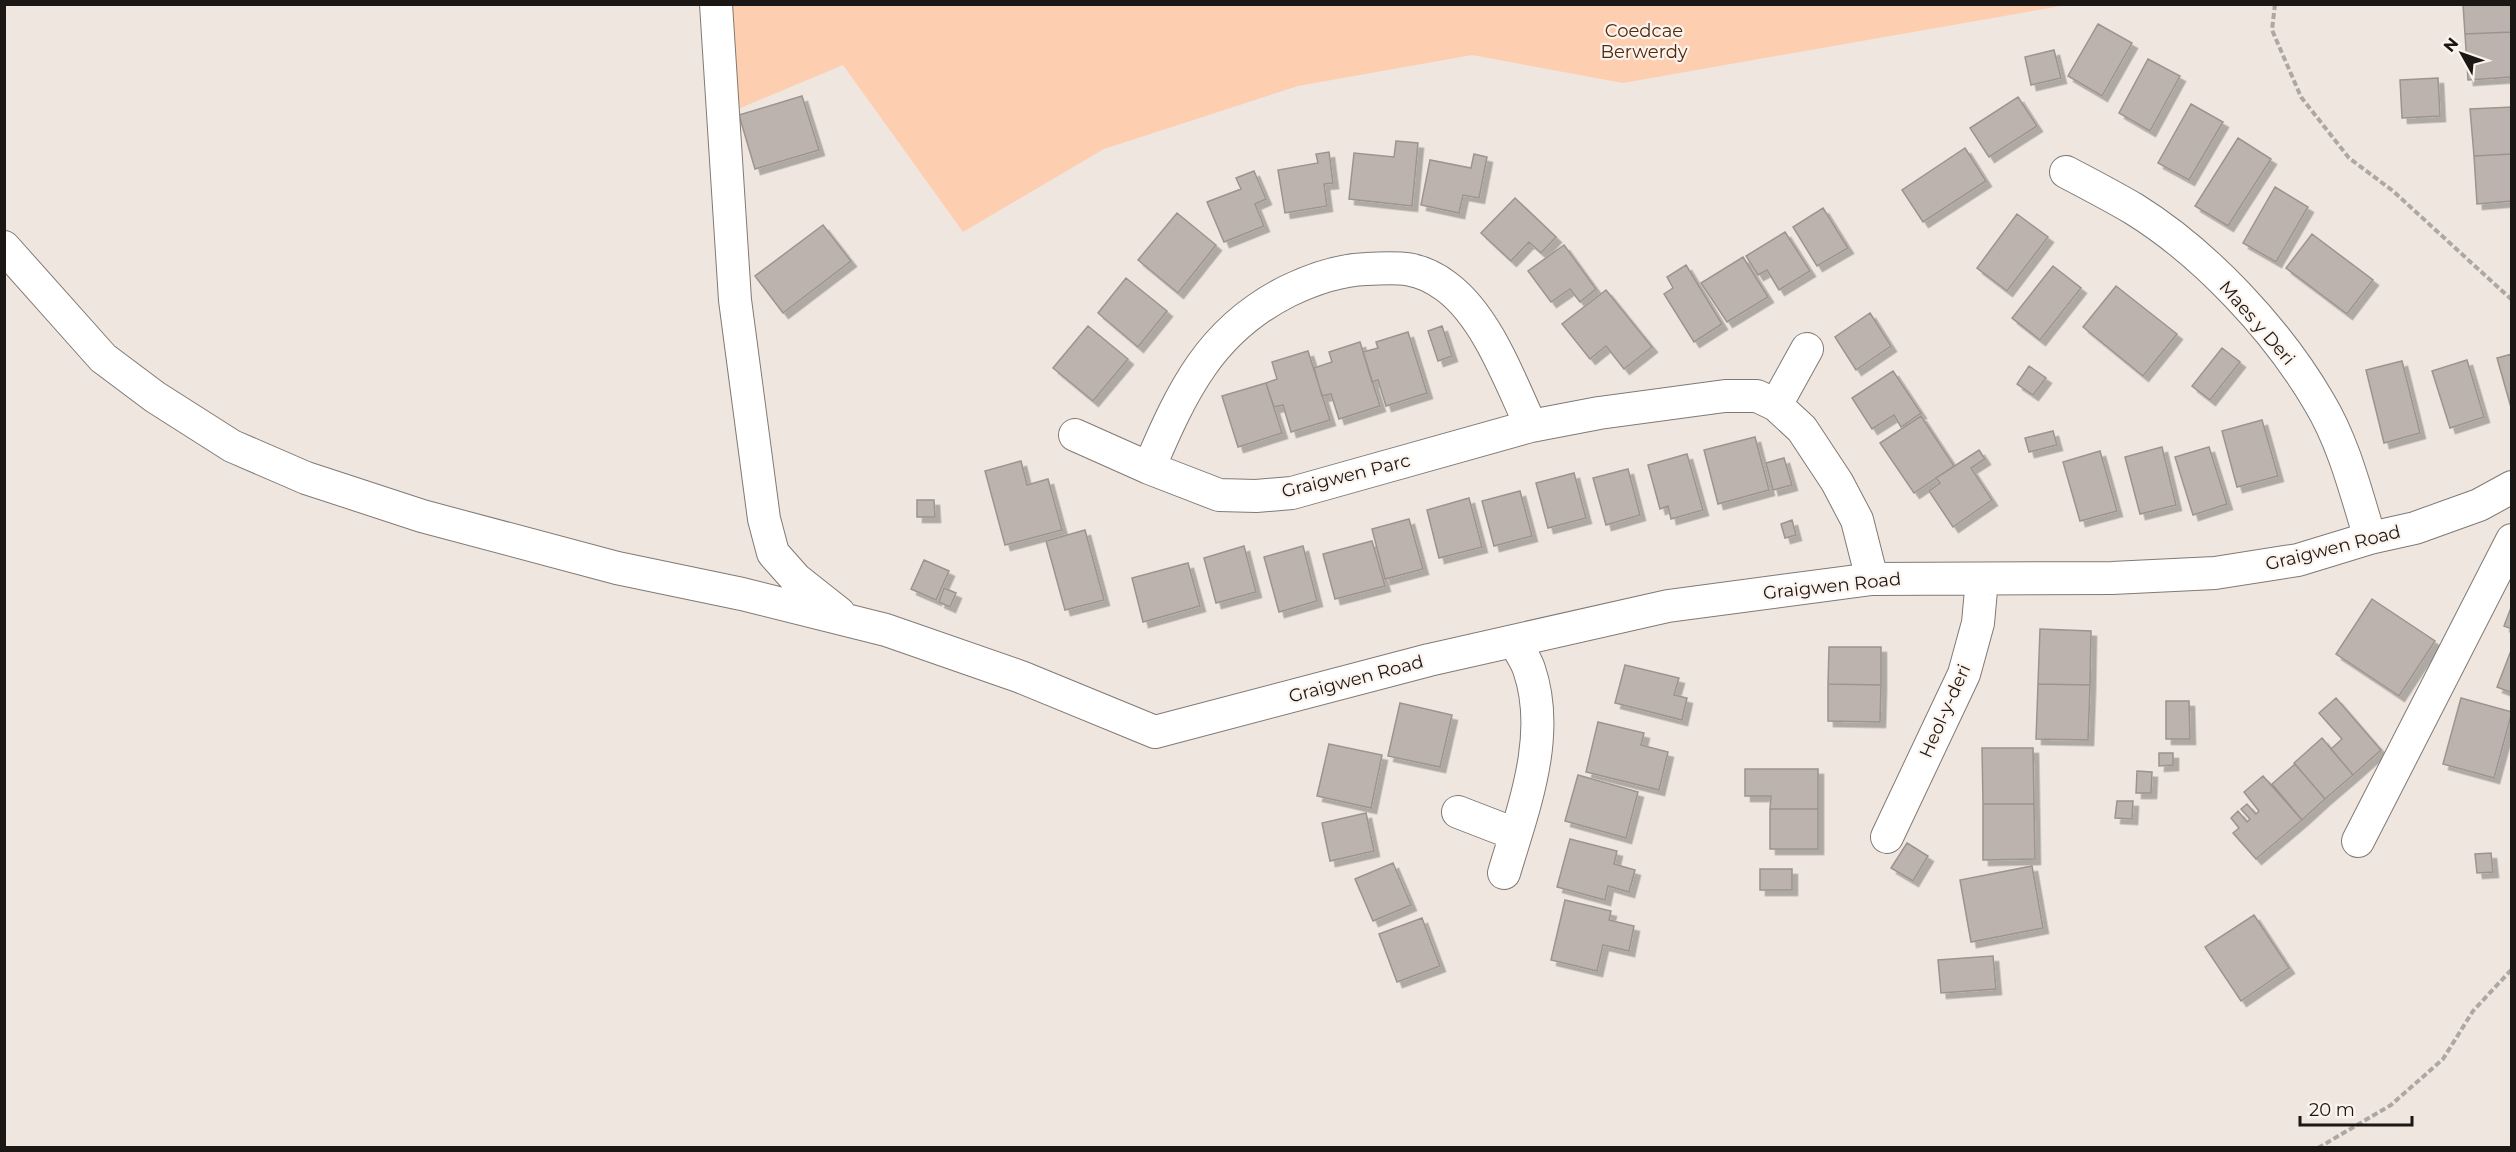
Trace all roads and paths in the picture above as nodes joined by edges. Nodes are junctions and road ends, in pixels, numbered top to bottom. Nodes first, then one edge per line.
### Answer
1 (716, 4) edge
2 (2275, 4) edge
3 (2066, 172) dead end
4 (4, 247) edge
5 (2511, 300) edge
6 (1807, 349) dead end
7 (1776, 405) junction
8 (1531, 426) junction
9 (1076, 435) dead end
10 (1149, 468) junction
11 (2511, 487) edge
12 (2370, 538) junction
13 (2511, 540) edge
14 (773, 553) junction
15 (1872, 579) junction
16 (1982, 579) junction
17 (742, 594) junction
18 (848, 619) junction
19 (1514, 641) junction
20 (1458, 812) dead end
21 (1515, 834) junction
22 (1887, 837) dead end
23 (2358, 841) dead end
24 (1504, 873) dead end
25 (2511, 969) edge
26 (2318, 1148) edge

1 - 14 street
2 - 5 path
3 - 12 street, Maes y Deri
4 - 17 street
6 - 7 street
7 - 8 street, Graigwen Parc
7 - 15 street, Graigwen Parc
8 - 10 street, Graigwen Parc
8 - 10 street
9 - 10 street, Graigwen Parc
11 - 12 street, Graigwen Road
12 - 16 street, Graigwen Road
13 - 23 street
14 - 17 street
14 - 18 street
15 - 16 street, Graigwen Road
15 - 19 street, Graigwen Road
16 - 22 street, Heol-y-deri
17 - 18 street
18 - 19 street, Graigwen Road
19 - 21 street
20 - 21 street
21 - 24 street
25 - 26 path

